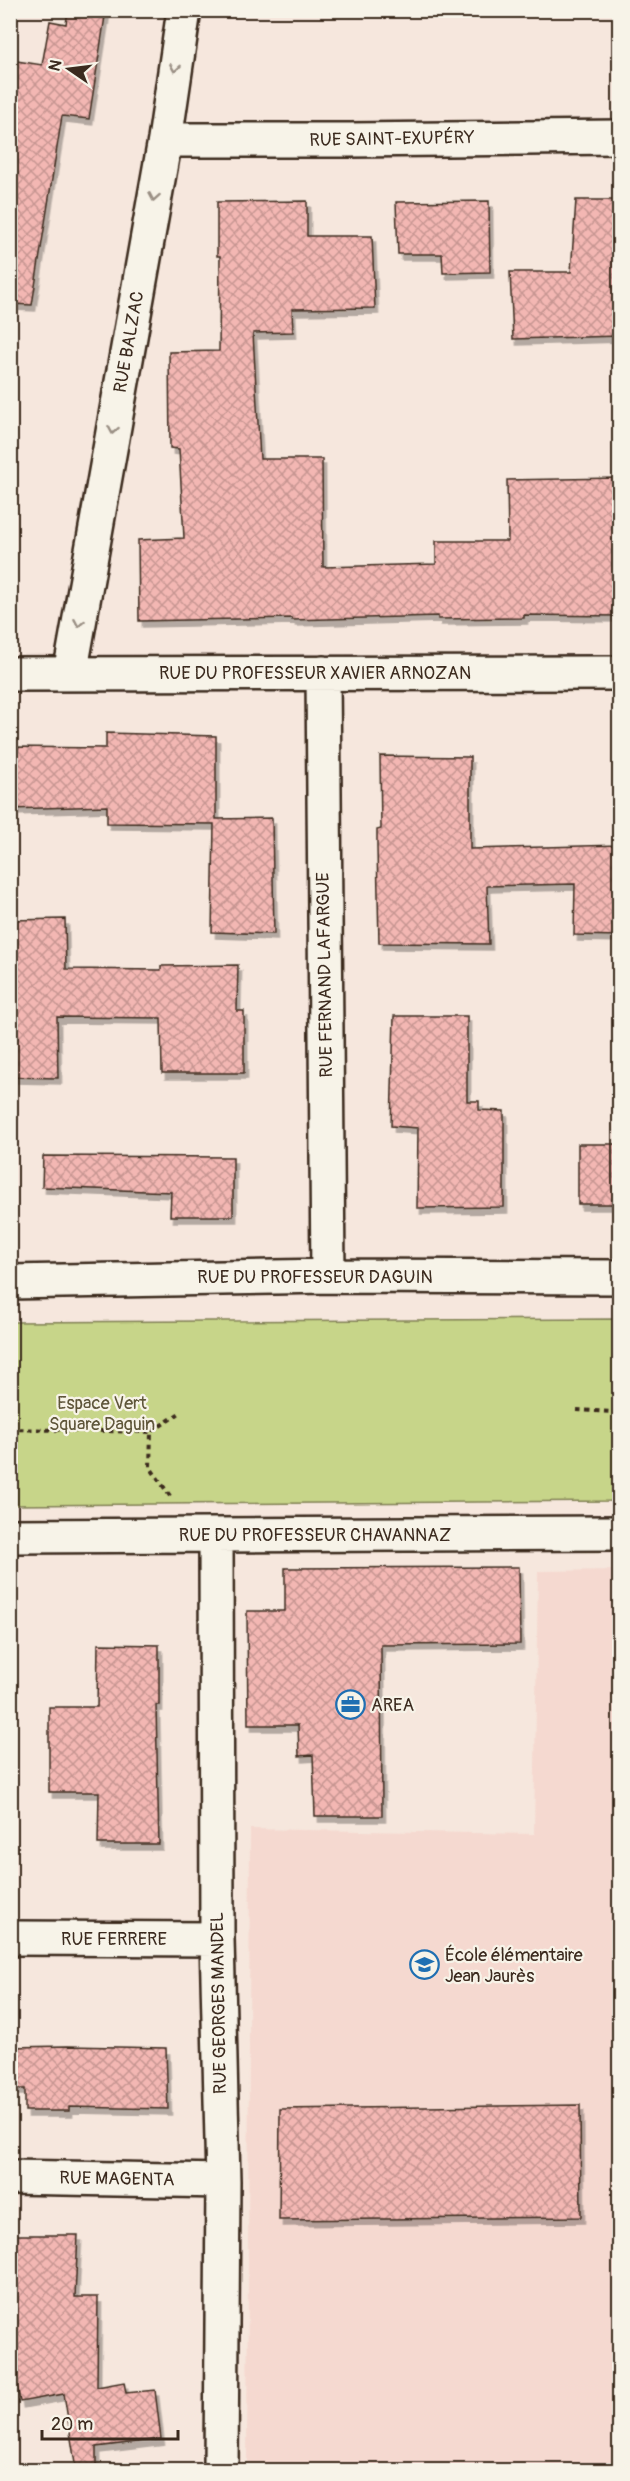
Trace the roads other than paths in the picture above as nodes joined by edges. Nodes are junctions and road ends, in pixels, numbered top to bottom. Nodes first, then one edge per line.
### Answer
1 (184, 10) edge
2 (620, 137) edge
3 (165, 140) junction
4 (322, 673) junction
5 (620, 673) edge
6 (10, 674) edge
7 (70, 674) junction
8 (328, 1276) junction
9 (620, 1278) edge
10 (10, 1282) edge
11 (620, 1533) edge
12 (10, 1536) edge
13 (216, 1536) junction
14 (10, 1938) edge
15 (217, 1939) junction
16 (10, 2177) edge
17 (223, 2181) junction
18 (221, 2470) edge

1 -> 3 street, RUE BALZAC
2 - 3 street, RUE SAINT-EXUPÉRY
3 -> 7 street, RUE BALZAC
4 - 5 street, RUE DU PROFESSEUR XAVIER ARNOZAN
4 - 7 street, RUE DU PROFESSEUR XAVIER ARNOZAN
4 - 8 street, RUE FERNAND LAFARGUE
6 - 7 street, RUE DU PROFESSEUR XAVIER ARNOZAN
8 - 9 street, RUE DU PROFESSEUR DAGUIN
8 - 10 street, RUE DU PROFESSEUR DAGUIN
11 - 13 street, RUE DU PROFESSEUR CHAVANNAZ
12 - 13 street, RUE DU PROFESSEUR CHAVANNAZ
13 - 15 street, RUE GEORGES MANDEL
14 - 15 street, RUE FERRERE
15 - 17 street, RUE GEORGES MANDEL
16 - 17 street, RUE MAGENTA
17 - 18 street, RUE GEORGES MANDEL

